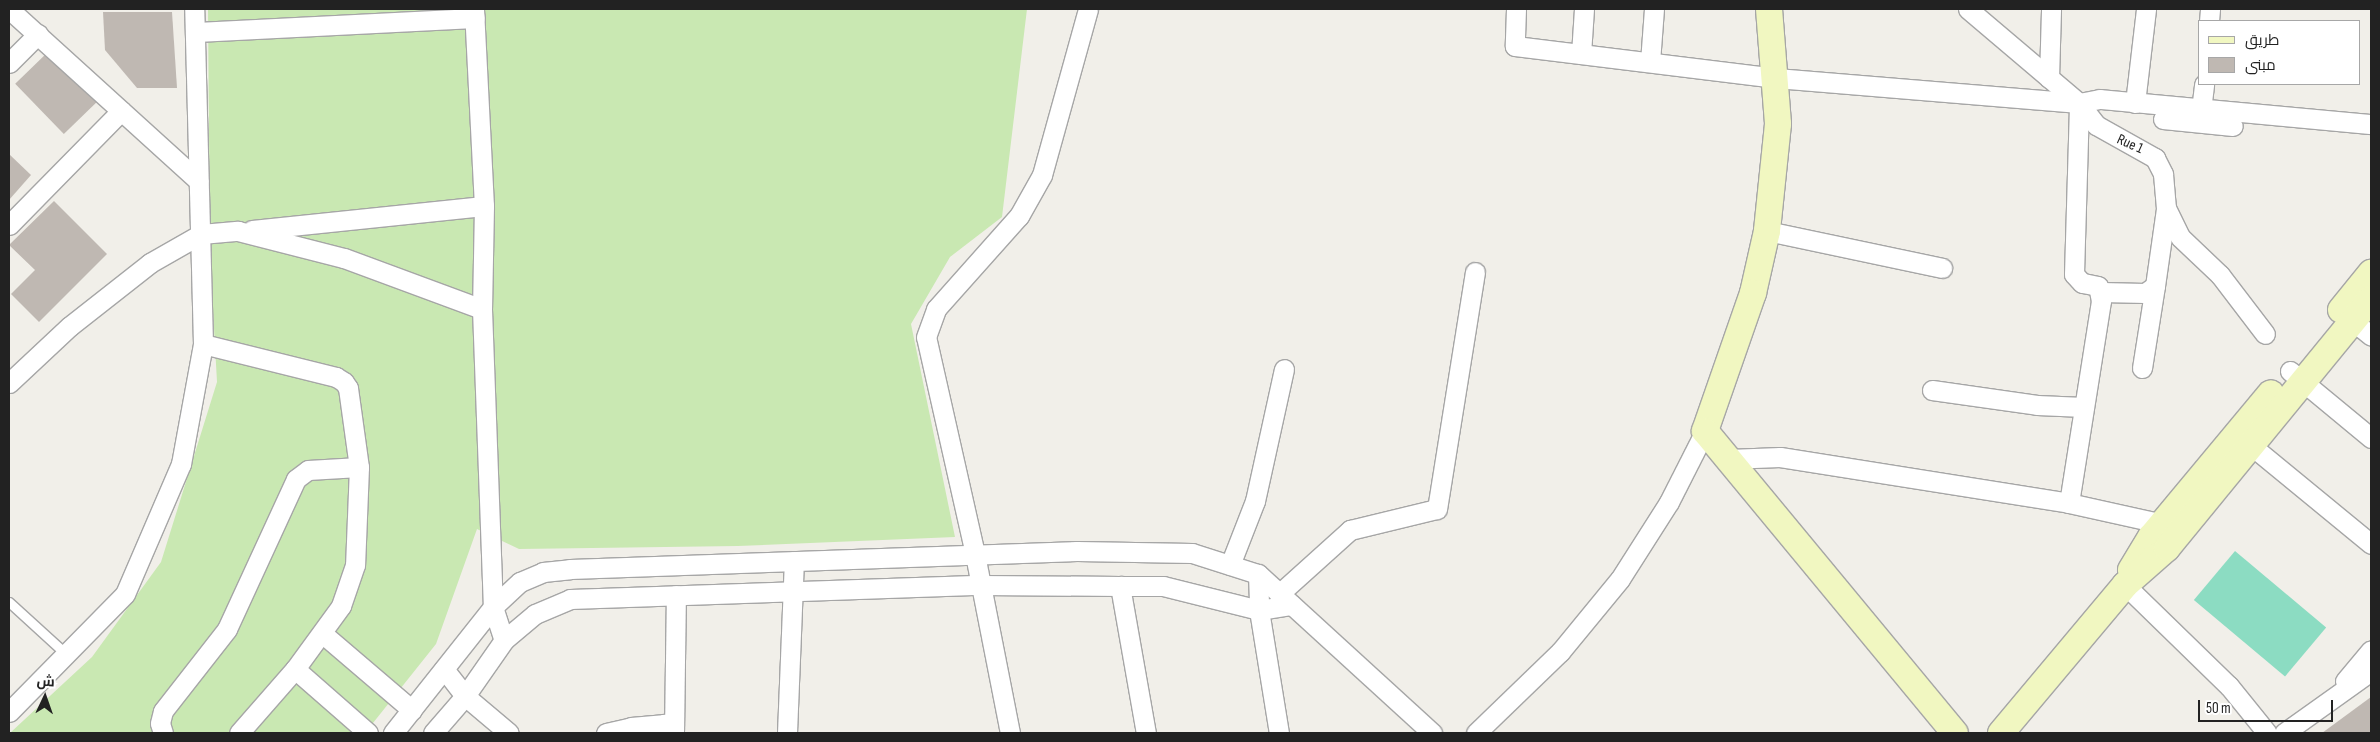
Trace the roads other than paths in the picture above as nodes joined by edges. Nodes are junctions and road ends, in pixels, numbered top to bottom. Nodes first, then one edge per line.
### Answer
1 (9, 9) edge
2 (194, 9) edge
3 (1088, 9) edge
4 (1516, 9) edge
5 (1584, 9) edge
6 (1654, 9) edge
7 (1769, 9) edge
8 (1968, 9) edge
9 (2051, 9) edge
10 (2146, 9) edge
11 (474, 13) edge
12 (196, 32) junction
13 (38, 34) junction
14 (1581, 54) junction
15 (1650, 62) junction
16 (9, 63) edge
17 (1776, 78) junction
18 (2049, 78) junction
19 (2204, 85) edge
20 (2079, 103) junction
21 (2136, 103) junction
22 (2201, 110) junction
23 (121, 111) junction
24 (2371, 124) edge
25 (2371, 136) edge
26 (199, 181) junction
27 (484, 206) junction
28 (2166, 208) junction
29 (9, 225) edge
30 (238, 231) junction
31 (1767, 231) junction
32 (201, 234) junction
33 (1942, 268) dead end
34 (1475, 272) dead end
35 (2371, 273) edge
36 (2155, 286) junction
37 (2101, 292) junction
38 (2371, 299) edge
39 (482, 309) junction
40 (2355, 322) edge
41 (2265, 334) dead end
42 (203, 344) junction
43 (2142, 368) dead end
44 (1284, 369) dead end
45 (12, 375) edge
46 (2297, 376) junction
47 (1932, 390) dead end
48 (2084, 407) junction
49 (1704, 431) junction
50 (2371, 438) edge
51 (2244, 440) junction
52 (1728, 459) junction
53 (358, 467) junction
54 (2069, 503) junction
55 (2173, 526) junction
56 (2371, 544) edge
57 (976, 554) junction
58 (794, 561) junction
59 (1230, 565) junction
60 (1258, 574) junction
61 (981, 585) junction
62 (2125, 585) junction
63 (1120, 586) junction
64 (793, 591) junction
65 (676, 595) junction
66 (1286, 599) junction
67 (9, 602) edge
68 (493, 607) junction
69 (1259, 610) junction
70 (323, 634) junction
71 (504, 640) junction
72 (2371, 650) edge
73 (66, 654) junction
74 (294, 669) junction
75 (444, 669) junction
76 (2371, 670) edge
77 (465, 696) junction
78 (412, 710) junction
79 (2320, 710) junction
80 (9, 712) edge
81 (674, 728) edge
82 (163, 733) edge
83 (239, 733) edge
84 (368, 733) edge
85 (393, 733) edge
86 (433, 733) edge
87 (509, 733) edge
88 (606, 733) edge
89 (787, 733) edge
90 (1010, 733) edge
91 (1146, 733) edge
92 (1279, 733) edge
93 (1432, 733) edge
94 (1476, 733) edge
95 (1955, 733) edge
96 (2001, 733) edge
97 (2267, 733) edge
98 (2284, 733) edge

1 - 13 street
2 - 12 street
3 - 57 street
4 - 14 street
5 - 14 street
6 - 15 street
7 - 17 street
8 - 18 street, Rue 1
9 - 18 street
10 - 21 street
11 - 12 street
11 - 27 street
12 - 26 street
13 - 16 street
13 - 23 street
14 - 15 street
15 - 17 street
17 - 20 street
17 - 31 street
18 - 20 street, Rue 1
19 - 22 street
20 - 21 street
20 - 25 street
20 - 28 street, Rue 1
20 - 37 street
21 - 22 street
22 - 24 street
23 - 26 street
23 - 29 street
26 - 32 street
27 - 30 street
27 - 39 street
28 - 36 street
28 - 41 street, Rue 1
30 - 32 street
30 - 39 street
31 - 33 street
31 - 49 street
32 - 42 street
32 - 45 street
34 - 66 street
35 - 40 street
36 - 37 street
36 - 43 street
37 - 48 street
38 - 40 street
39 - 68 street
40 - 46 street
42 - 53 street
42 - 73 street
44 - 59 street
46 - 50 street
46 - 51 street
47 - 48 street
48 - 54 street
49 - 52 street
49 - 94 street
51 - 55 street
51 - 56 street
52 - 54 street
52 - 95 street
53 - 70 street
53 - 82 street
54 - 55 street
55 - 62 street
57 - 58 street
57 - 59 street
57 - 61 street
58 - 64 street
58 - 68 street
59 - 60 street
60 - 66 street
60 - 69 street
61 - 63 street
61 - 64 street
61 - 90 street
62 - 96 street
62 - 97 street
63 - 69 street
63 - 91 street
64 - 65 street
64 - 89 street
65 - 71 street
65 - 81 street
66 - 69 street
66 - 93 street
67 - 73 lane
68 - 71 street
68 - 75 street
69 - 92 street
70 - 74 street
70 - 78 street
71 - 77 street
72 - 79 street
73 - 80 street
74 - 83 street
74 - 84 street
75 - 77 street
75 - 78 street
76 - 79 street
77 - 86 street
77 - 87 street
78 - 85 street
79 - 98 street
81 - 88 street

